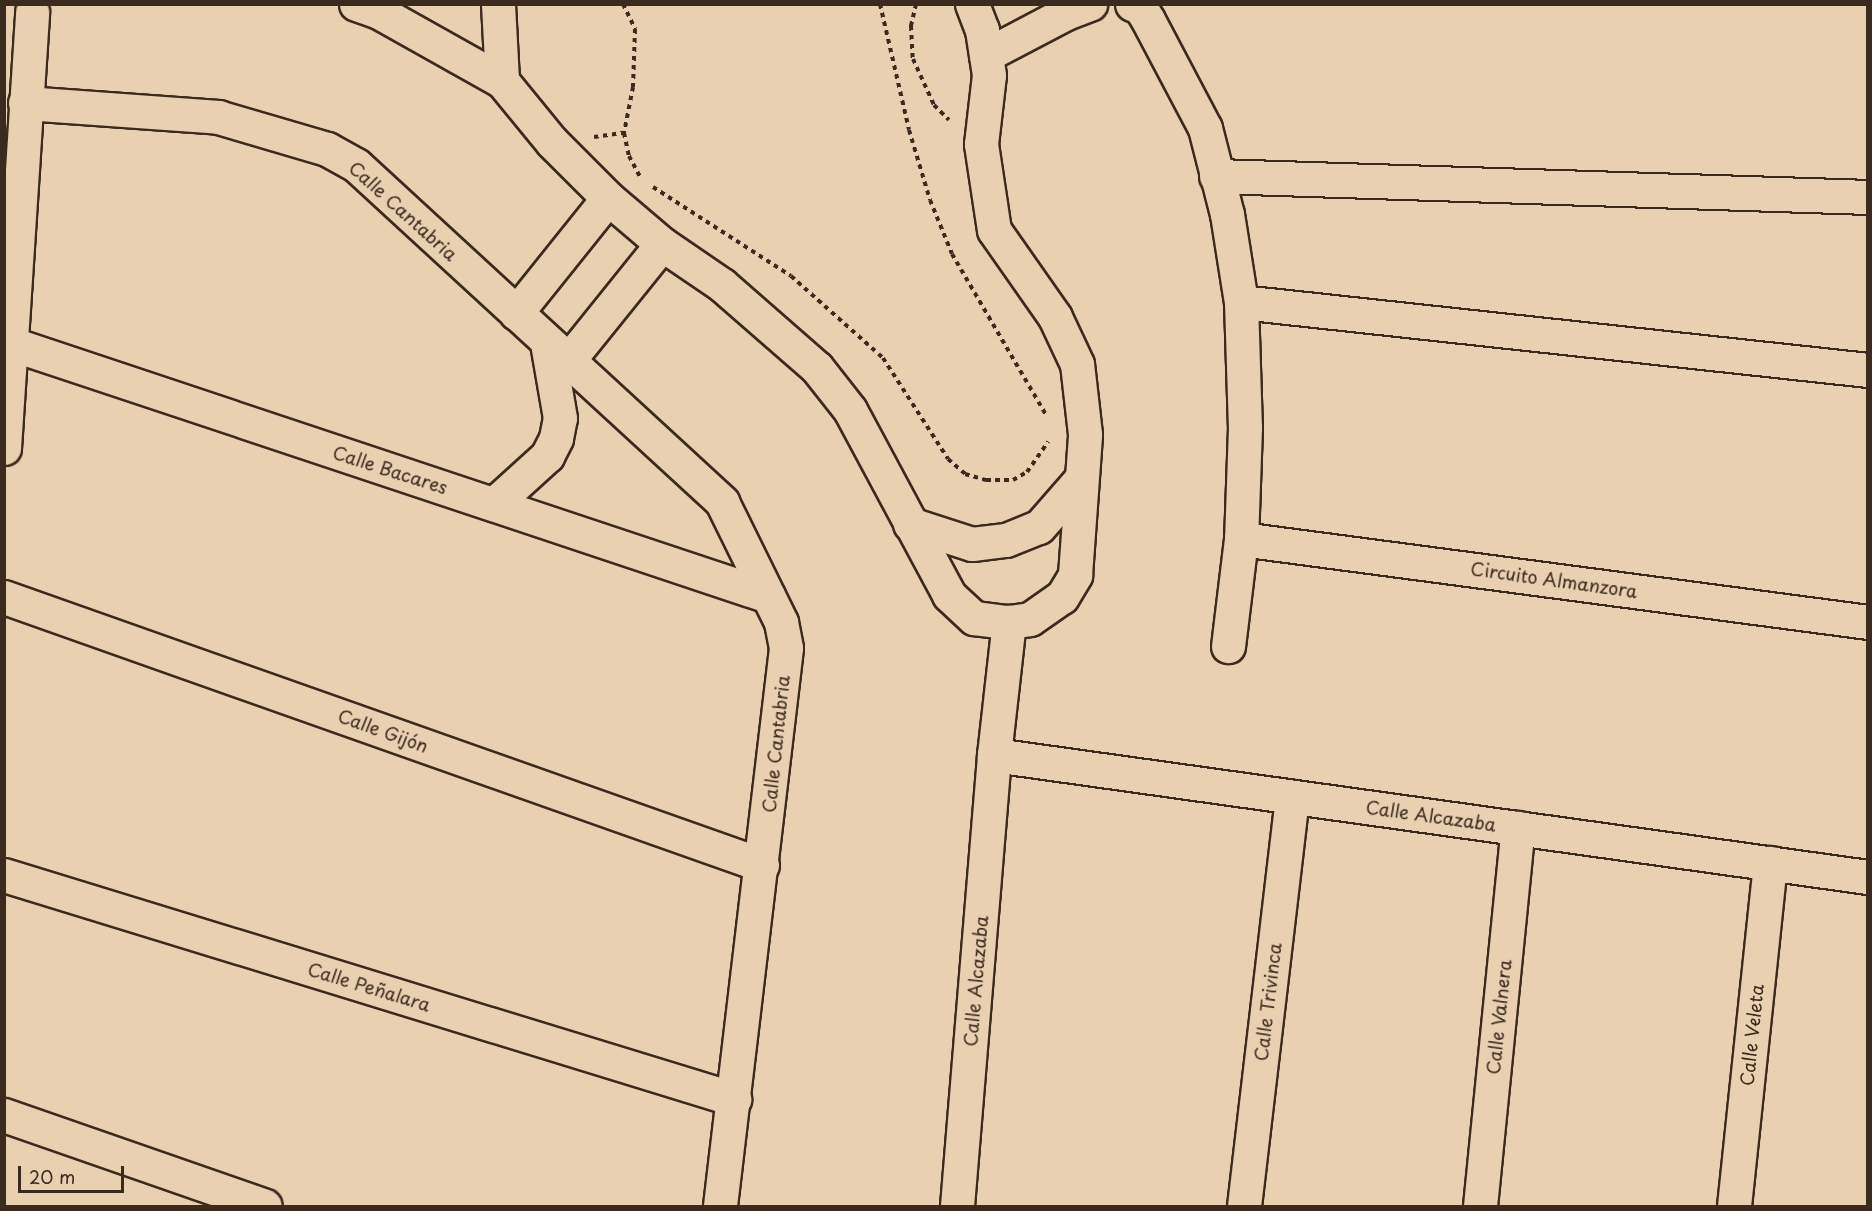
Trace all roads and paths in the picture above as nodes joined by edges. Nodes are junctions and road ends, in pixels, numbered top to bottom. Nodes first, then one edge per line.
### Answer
1 (356, 4) edge
2 (498, 4) edge
3 (623, 4) edge
4 (880, 4) edge
5 (915, 4) edge
6 (972, 4) edge
7 (1090, 4) edge
8 (1141, 10) edge
9 (32, 12) dead end
10 (986, 55) junction
11 (502, 81) junction
12 (25, 103) junction
13 (981, 144) junction
14 (1216, 176) junction
15 (1868, 197) edge
16 (608, 198) junction
17 (662, 244) junction
18 (1241, 302) junction
19 (516, 314) junction
20 (12, 344) junction
21 (557, 353) junction
22 (1868, 370) edge
23 (1049, 420) dead end
24 (1049, 430) dead end
25 (4, 448) edge
26 (1080, 480) junction
27 (494, 504) junction
28 (910, 524) junction
29 (1241, 539) junction
30 (768, 596) junction
31 (4, 597) edge
32 (1009, 622) junction
33 (1868, 622) edge
34 (1227, 646) dead end
35 (994, 755) junction
36 (1292, 796) junction
37 (1518, 828) junction
38 (1770, 863) junction
39 (762, 865) junction
40 (4, 875) edge
41 (1868, 877) edge
42 (734, 1099) junction
43 (4, 1115) edge
44 (265, 1206) edge
45 (720, 1206) edge
46 (957, 1206) edge
47 (1244, 1206) edge
48 (1480, 1206) edge
49 (1734, 1206) edge

1 - 11 street
2 - 11 street
3 - 24 path
4 - 23 path
5 - 13 path
6 - 10 street
7 - 10 street
8 - 14 street
9 - 12 street
10 - 13 street
11 - 16 street
12 - 19 street, Calle Cantabria
12 - 20 street
13 - 26 street
14 - 15 street
14 - 18 street
16 - 17 street
16 - 19 street
17 - 21 street
17 - 28 street
18 - 22 street
18 - 29 street
19 - 21 street, Calle Cantabria
20 - 25 street
20 - 27 street, Calle Bacares
21 - 27 street
21 - 30 street, Calle Cantabria
26 - 28 street
26 - 32 street
27 - 30 street, Calle Bacares
28 - 32 street
29 - 33 street, Circuito Almanzora
29 - 34 street
30 - 39 street, Calle Cantabria
31 - 39 street, Calle Gijón
32 - 35 street, Calle Alcazaba
35 - 36 street, Calle Alcazaba
35 - 46 street, Calle Alcazaba
36 - 37 street, Calle Alcazaba
36 - 47 street, Calle Trivinca
37 - 38 street, Calle Alcazaba
37 - 48 street, Calle Valnera
38 - 41 street, Calle Alcazaba
38 - 49 street, Calle Veleta
39 - 42 street, Calle Cantabria
40 - 42 street, Calle Peñalara
42 - 45 street, Calle Cantabria
43 - 44 street

